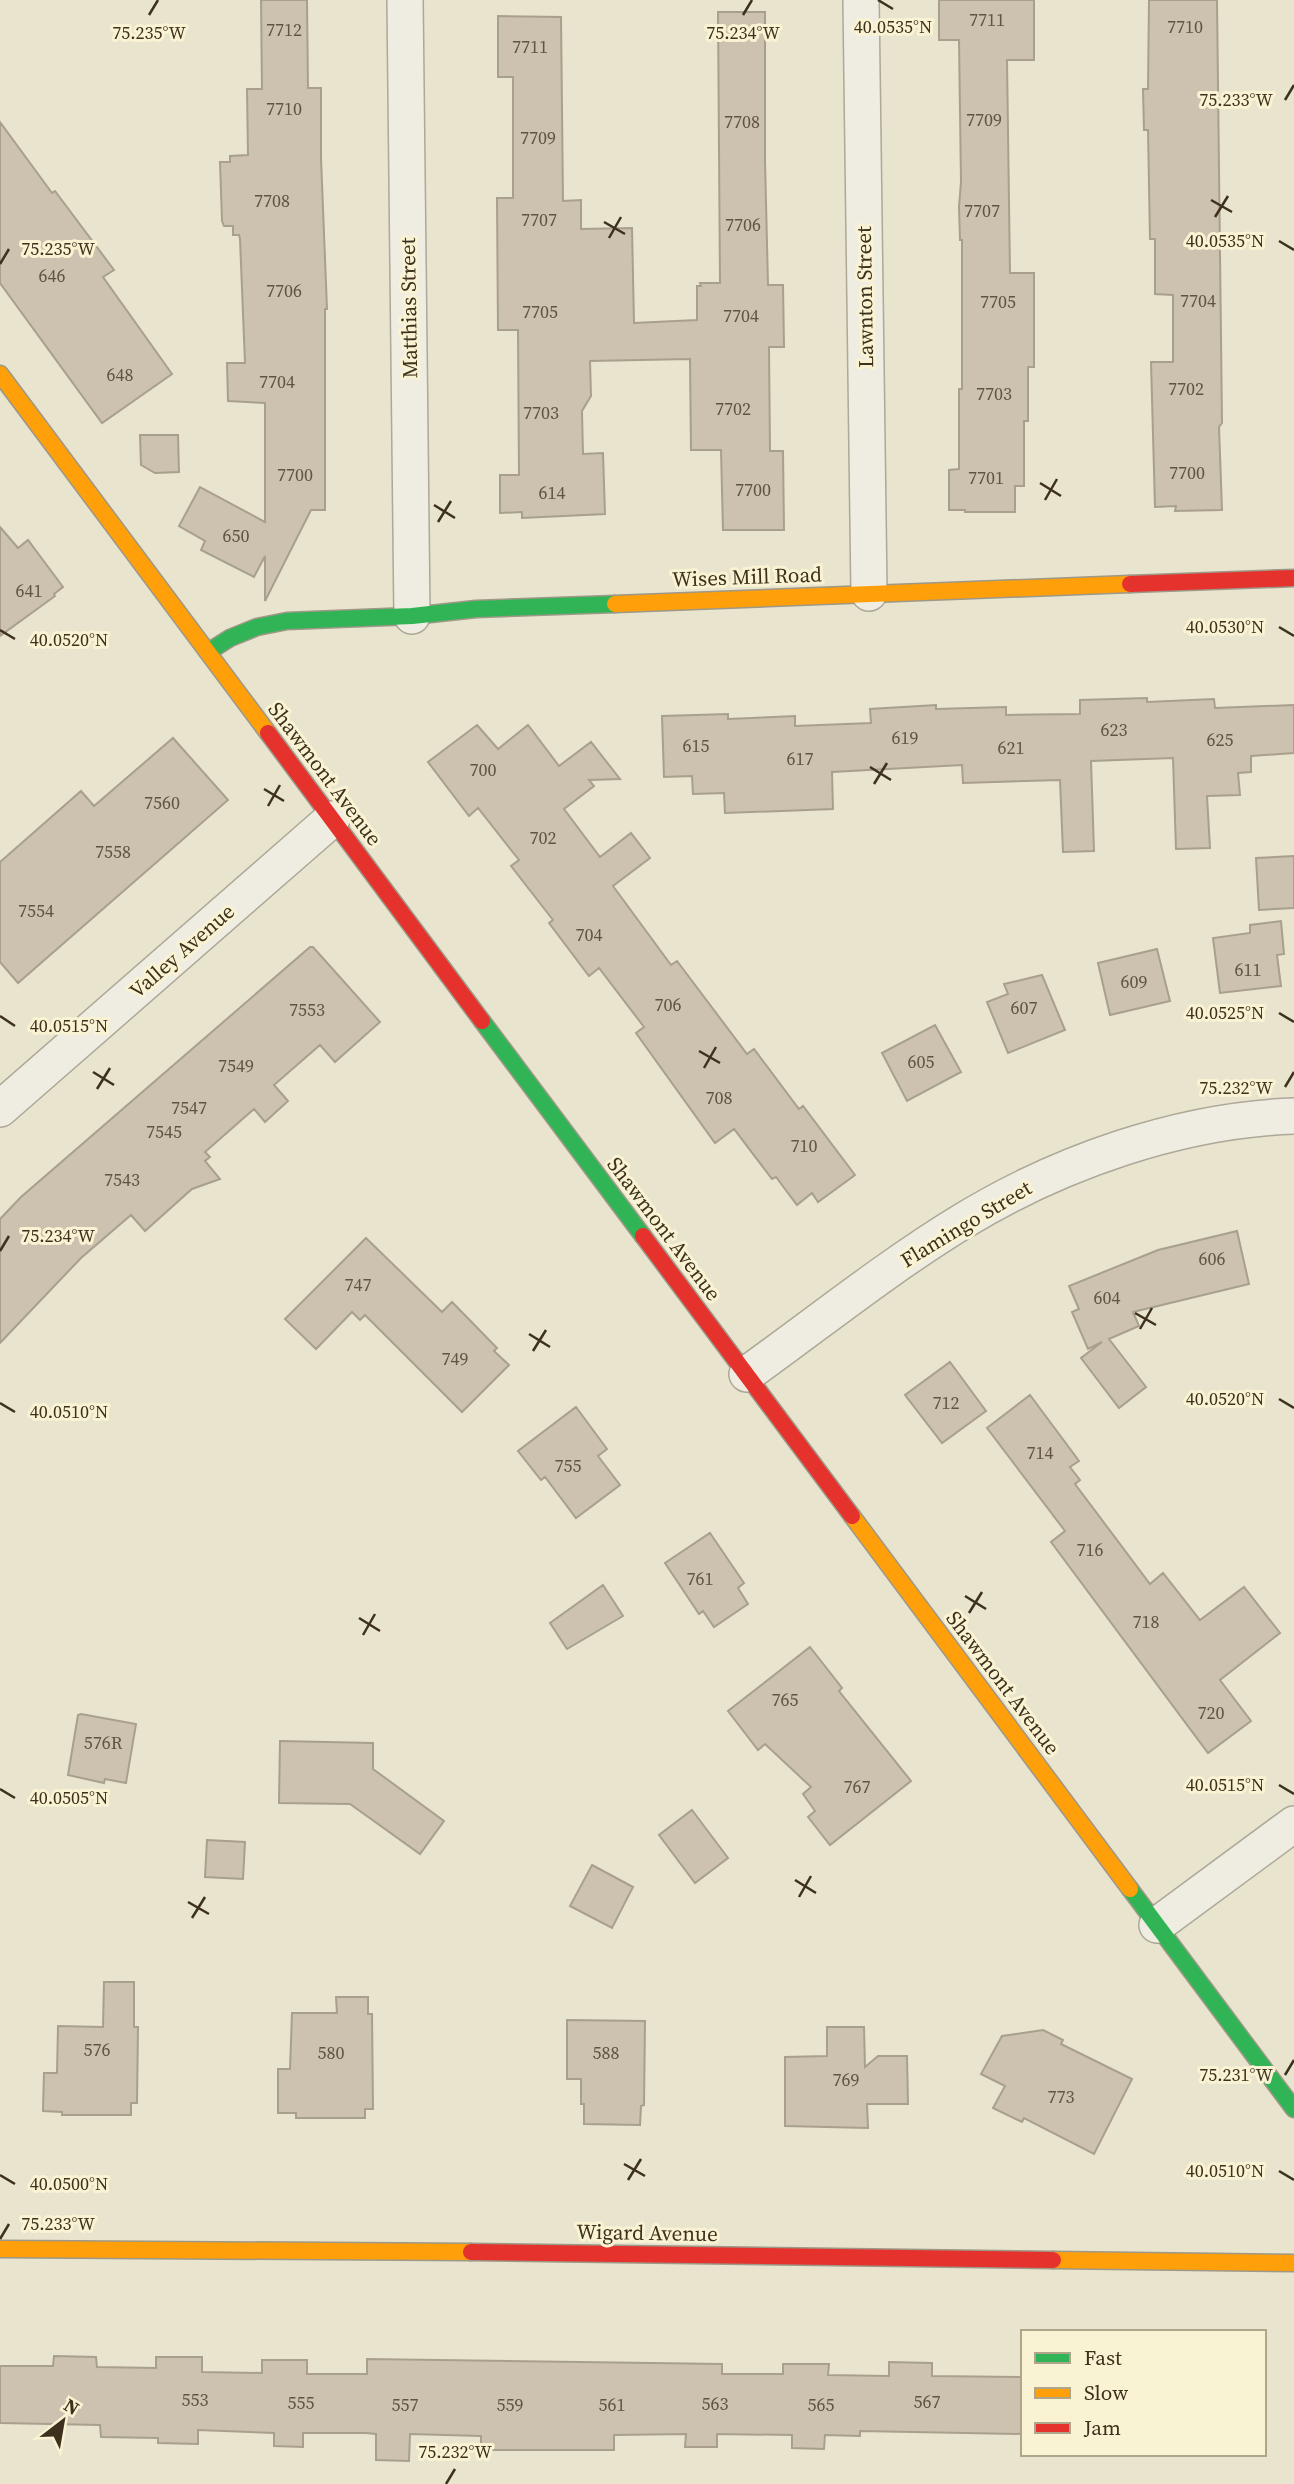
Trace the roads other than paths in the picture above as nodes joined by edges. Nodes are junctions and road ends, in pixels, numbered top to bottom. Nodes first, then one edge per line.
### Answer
1 (405, 0) edge
2 (861, 0) edge
3 (0, 373) edge
4 (1294, 578) edge
5 (869, 593) junction
6 (412, 616) junction
7 (208, 652) junction
8 (332, 819) junction
9 (0, 1109) edge
10 (1294, 1116) edge
11 (747, 1374) junction
12 (1294, 1824) edge
13 (1157, 1925) junction
14 (1294, 2109) edge
15 (0, 2249) edge
16 (1294, 2263) edge

1 - 6 street, Matthias Street
2 - 5 street, Lawnton Street
3 - 7 street, Shawmont Avenue
4 - 5 street, Wises Mill Road
5 - 6 street, Wises Mill Road
6 - 7 street, Wises Mill Road
7 - 8 street, Shawmont Avenue
8 - 9 street, Valley Avenue
8 - 11 street, Shawmont Avenue
10 - 11 street, Flamingo Street
11 - 13 street, Shawmont Avenue
12 - 13 street
13 - 14 street, Shawmont Avenue
15 - 16 street, Wigard Avenue

